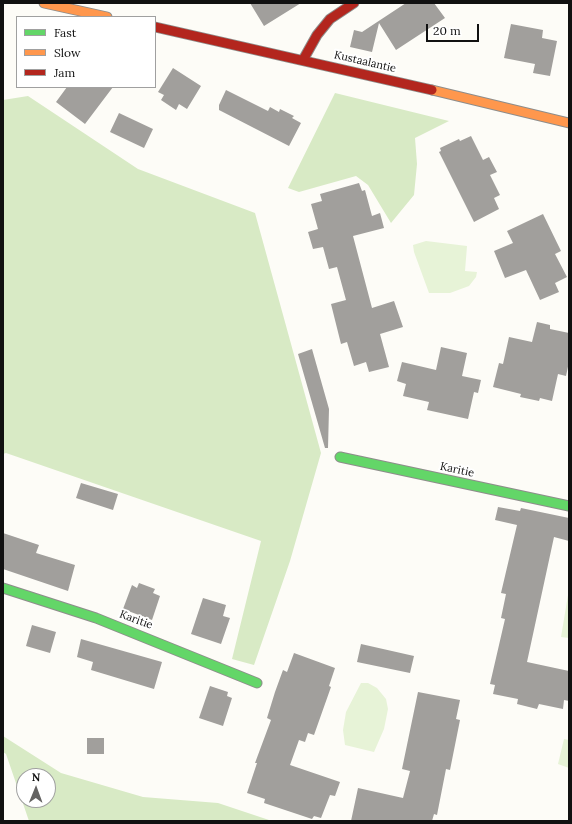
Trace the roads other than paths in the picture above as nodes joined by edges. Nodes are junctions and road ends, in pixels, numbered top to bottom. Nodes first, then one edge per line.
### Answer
1 (44, 3) edge
2 (354, 3) edge
3 (102, 16) edge
4 (156, 28) edge
5 (303, 60) junction
6 (569, 123) edge
7 (340, 457) dead end
8 (569, 506) edge
9 (3, 588) edge
10 (258, 683) dead end

1 - 3 street
2 - 5 street
4 - 5 street, Kustaalantie
5 - 6 street, Kustaalantie
7 - 8 street, Karitie
9 - 10 street, Karitie

